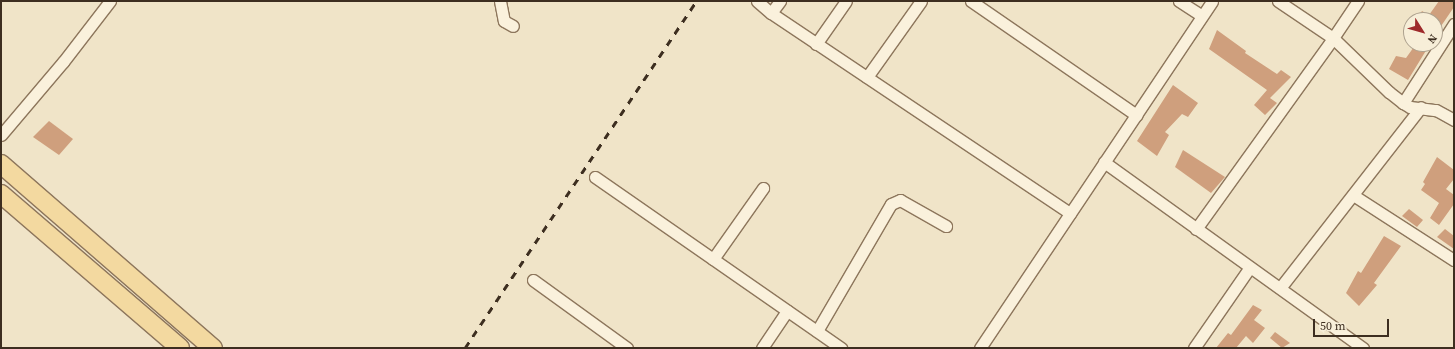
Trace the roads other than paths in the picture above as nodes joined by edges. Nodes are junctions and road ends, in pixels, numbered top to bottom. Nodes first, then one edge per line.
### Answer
1 (110, 1) edge
2 (500, 1) edge
3 (757, 1) edge
4 (780, 1) edge
5 (846, 1) edge
6 (921, 1) edge
7 (971, 1) edge
8 (1179, 1) edge
9 (1212, 1) edge
10 (1278, 1) edge
11 (1358, 1) edge
12 (771, 13) junction
13 (1202, 16) junction
14 (1454, 24) edge
15 (513, 26) dead end
16 (1333, 38) junction
17 (816, 44) junction
18 (867, 77) junction
19 (1403, 103) junction
20 (1421, 107) junction
21 (1136, 115) junction
22 (1454, 120) edge
23 (1, 135) edge
24 (1104, 162) junction
25 (1, 164) edge
26 (595, 177) dead end
27 (763, 188) dead end
28 (1, 194) edge
29 (1353, 195) junction
30 (1070, 213) junction
31 (946, 226) dead end
32 (1196, 229) junction
33 (713, 259) junction
34 (1454, 260) edge
35 (1250, 267) junction
36 (533, 280) dead end
37 (1280, 288) junction
38 (787, 311) junction
39 (817, 331) junction
40 (624, 347) edge
41 (180, 348) edge
42 (213, 348) edge
43 (762, 348) edge
44 (841, 348) edge
45 (980, 348) edge
46 (1194, 348) edge
47 (1363, 348) edge

1 - 23 street
2 - 15 street
3 - 12 street
4 - 12 street
5 - 17 street
6 - 18 street
7 - 21 street
8 - 13 street
9 - 13 street
10 - 16 street
11 - 16 street
12 - 17 street
13 - 21 street
14 - 19 street
16 - 19 street
16 - 32 street
17 - 18 street
18 - 30 street
19 - 20 street
20 - 22 street
20 - 29 street
21 - 24 street
24 - 30 street
24 - 32 street
25 - 42 main road
26 - 33 street
27 - 33 street
28 - 41 main road
29 - 34 street
29 - 37 street
30 - 45 street
31 - 39 street
32 - 35 street
33 - 38 street
35 - 37 street
35 - 46 street
36 - 40 street
37 - 47 street
38 - 39 street
38 - 43 street
39 - 44 street

